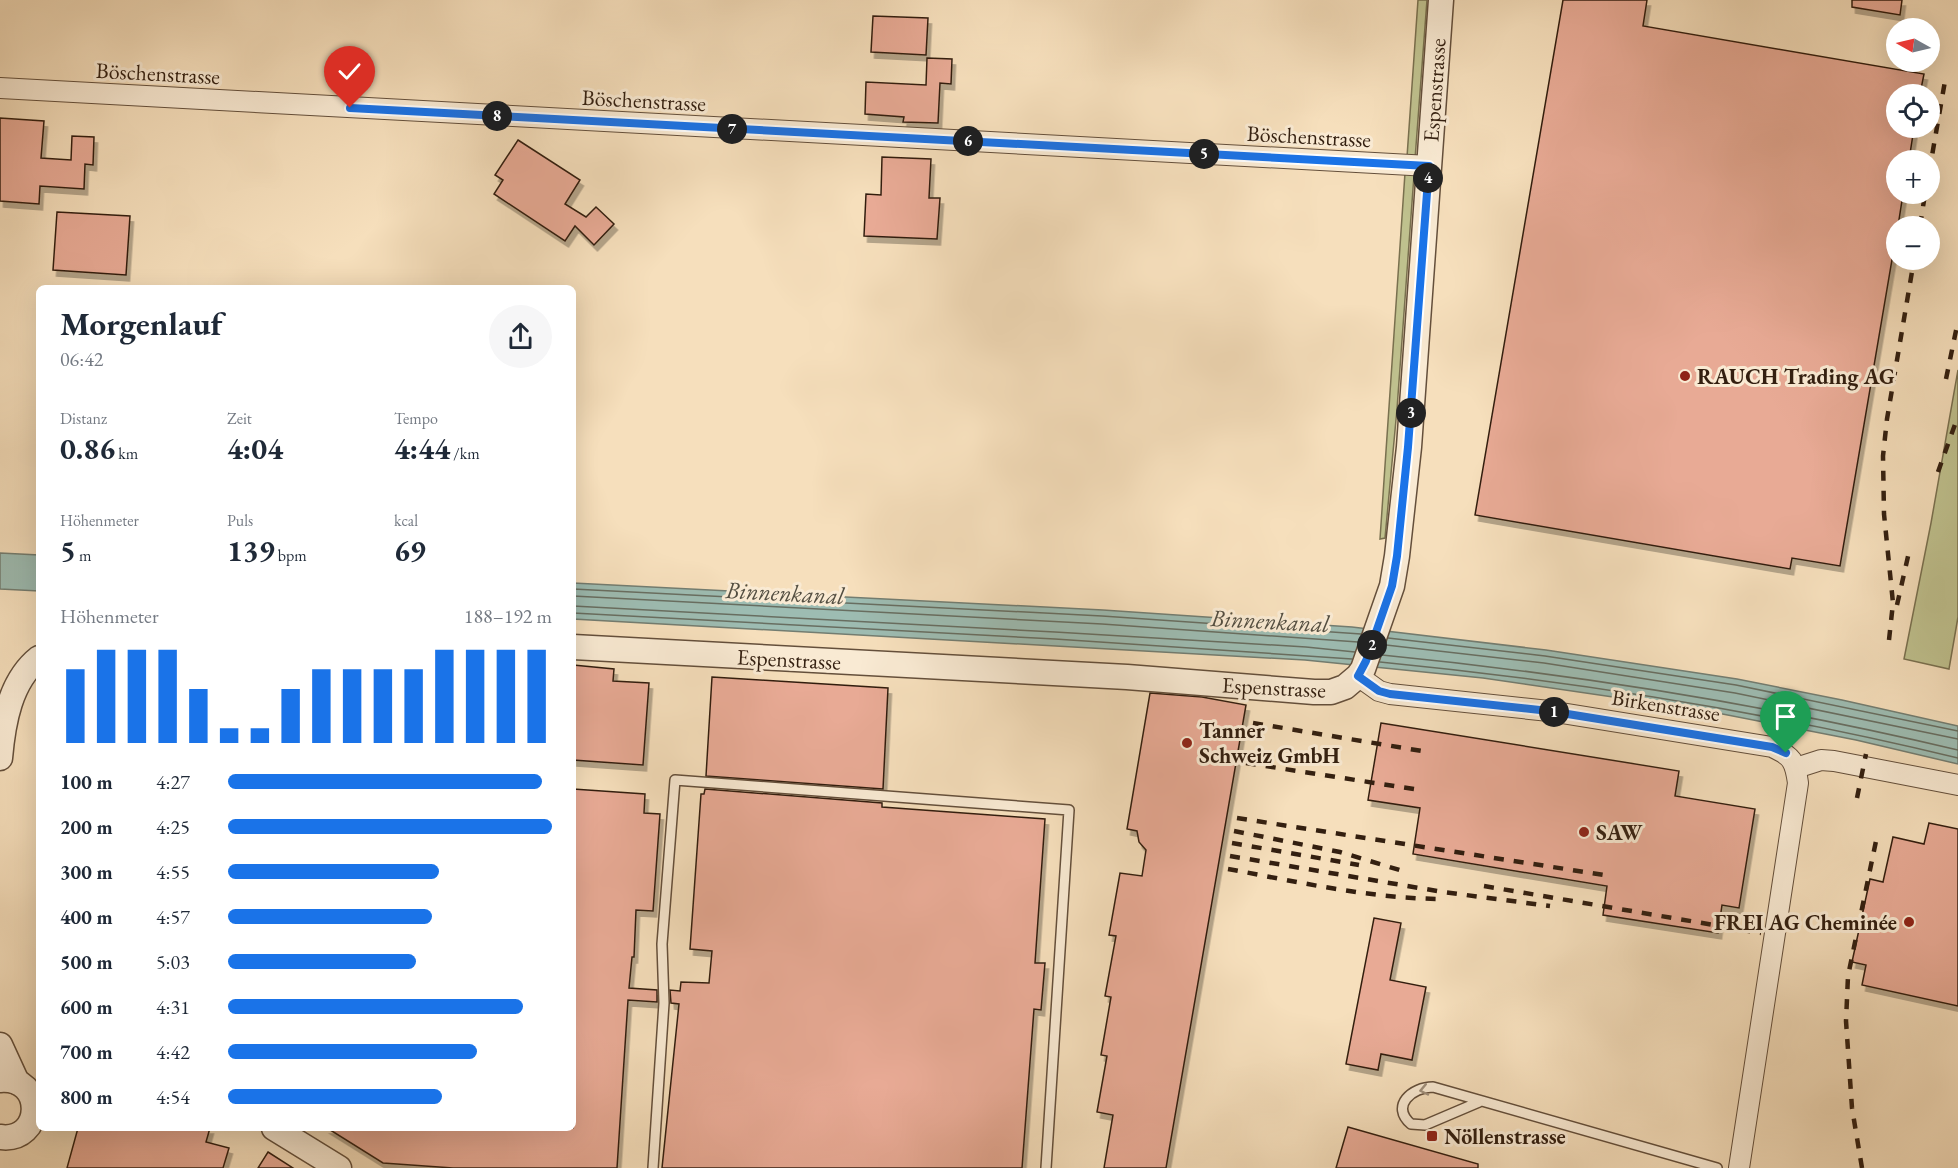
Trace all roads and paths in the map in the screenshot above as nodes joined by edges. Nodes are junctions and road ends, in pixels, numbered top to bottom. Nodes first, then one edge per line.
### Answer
1 (1441, 0) edge
2 (0, 88) edge
3 (1429, 166) junction
4 (576, 647) edge
5 (36, 660) edge
6 (1352, 682) junction
7 (0, 758) edge
8 (1796, 768) junction
9 (1958, 785) edge
10 (0, 1045) edge
11 (21, 1086) edge
12 (1479, 1102) junction
13 (36, 1115) edge
14 (279, 1131) edge
15 (0, 1137) edge
16 (339, 1168) edge
17 (653, 1168) edge
18 (1046, 1168) edge
19 (1717, 1168) edge
20 (1739, 1168) edge

1 - 3 street, Espenstrasse
2 - 3 street, Böschenstrasse
3 - 6 street, Espenstrasse
4 - 6 street, Espenstrasse
5 - 7 street
6 - 8 street, Birkenstrasse
8 - 9 street
8 - 20 street
10 - 11 street
11 - 13 street
12 -> 12 lane
12 - 19 lane
13 - 15 street
14 - 16 street
17 - 18 lane

